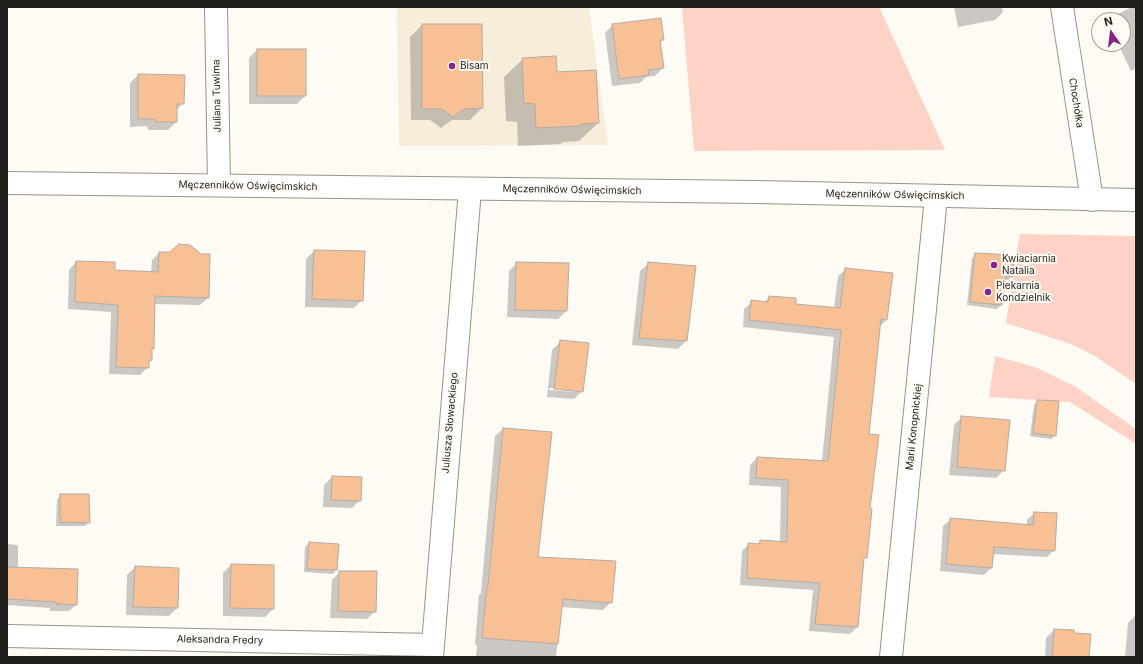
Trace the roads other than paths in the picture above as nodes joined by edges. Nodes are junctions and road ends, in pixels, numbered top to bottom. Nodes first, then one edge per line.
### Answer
1 (216, 7) edge
2 (1062, 7) edge
3 (7, 183) edge
4 (219, 185) junction
5 (470, 189) junction
6 (936, 196) junction
7 (1092, 200) junction
8 (1136, 200) edge
9 (7, 636) edge
10 (432, 651) edge
11 (891, 657) edge

1 - 4 street, Juliana Tuwima
2 - 7 street, Chochółka
3 - 4 street, Męczenników Oświęcimskich
4 - 5 street, Męczenników Oświęcimskich
5 - 6 street, Męczenników Oświęcimskich
5 - 10 street, Juliusza Słowackiego
6 - 7 street, Męczenników Oświęcimskich
6 - 11 street, Marii Konopnickiej
7 - 8 street, Męczenników Oświęcimskich
9 - 10 street, Aleksandra Fredry

